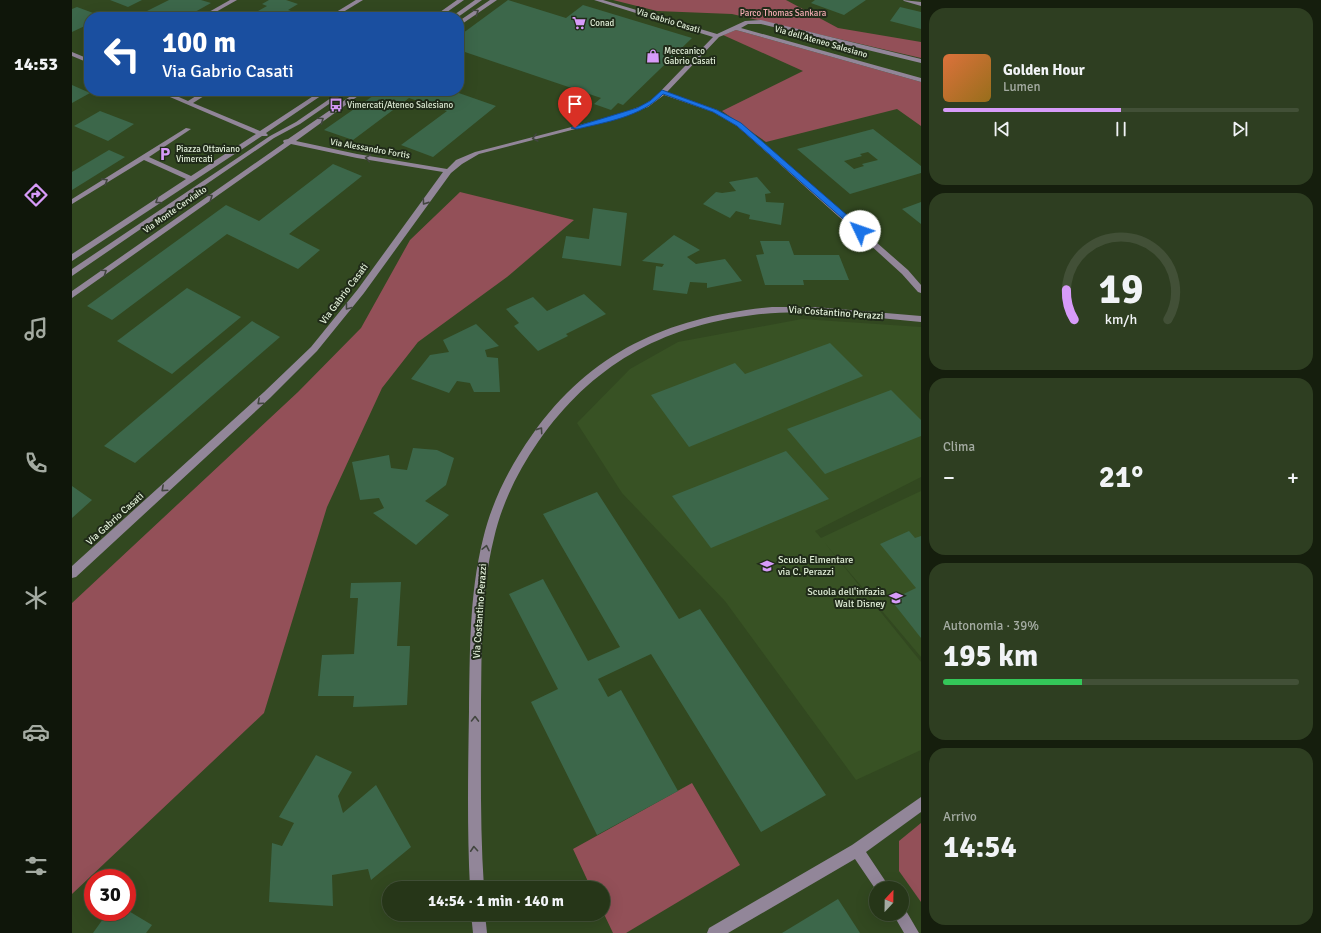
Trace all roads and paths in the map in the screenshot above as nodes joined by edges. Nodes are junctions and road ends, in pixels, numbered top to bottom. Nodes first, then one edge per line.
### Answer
1 (234, 0) edge
2 (360, 0) edge
3 (461, 0) edge
4 (479, 0) edge
5 (494, 0) edge
6 (597, 0) edge
7 (906, 0) edge
8 (921, 4) edge
9 (212, 12) edge
10 (340, 12) edge
11 (443, 12) edge
12 (461, 12) edge
13 (464, 21) edge
14 (736, 28) junction
15 (717, 36) junction
16 (72, 54) edge
17 (84, 59) edge
18 (921, 61) edge
19 (921, 80) edge
20 (662, 92) junction
21 (170, 96) edge
22 (201, 96) edge
23 (317, 96) edge
24 (338, 96) edge
25 (355, 96) edge
26 (188, 104) junction
27 (294, 111) junction
28 (188, 129) dead end
29 (261, 133) junction
30 (272, 137) junction
31 (289, 142) junction
32 (143, 157) junction
33 (448, 170) junction
34 (191, 179) junction
35 (72, 202) edge
36 (72, 258) edge
37 (72, 273) edge
38 (921, 290) edge
39 (72, 295) edge
40 (921, 319) edge
41 (72, 573) edge
42 (921, 804) edge
43 (858, 850) junction
44 (477, 881) edge
45 (878, 881) edge
46 (479, 921) edge
47 (904, 921) edge
48 (480, 933) edge
49 (714, 933) edge
50 (912, 933) edge

1 - 9 street
2 - 10 street
3 - 11 street
4 - 12 street
13 -> 5 street
6 - 15 street, Via Gabrio Casati
7 - 8 street
14 - 15 street
14 - 18 street
14 - 19 street, Via dell'Ateneo Salesiano
15 - 20 street, Via Gabrio Casati
16 - 17 street
20 -> 33 street, Via Gabrio Casati
20 - 38 street
21 - 26 street
22 - 26 street
23 - 27 street
24 - 30 street
31 -> 25 street
26 - 29 street
27 - 29 street
27 - 30 street
28 - 32 street
29 - 30 street
29 - 34 street, Via Monte Cervialto
30 - 31 street
30 - 37 street, Via Monte Cervialto
33 -> 31 street, Via Alessandro Fortis
39 -> 31 street, Via Monte Cervialto
32 - 34 street, Via Monte Cervialto
35 -> 32 street
33 -> 41 street, Via Gabrio Casati
34 -> 36 street, Via Monte Cervialto
44 -> 40 street, Via Costantino Perazzi
42 - 43 street
43 - 45 street
43 - 49 street
46 - 48 street
47 - 50 street

